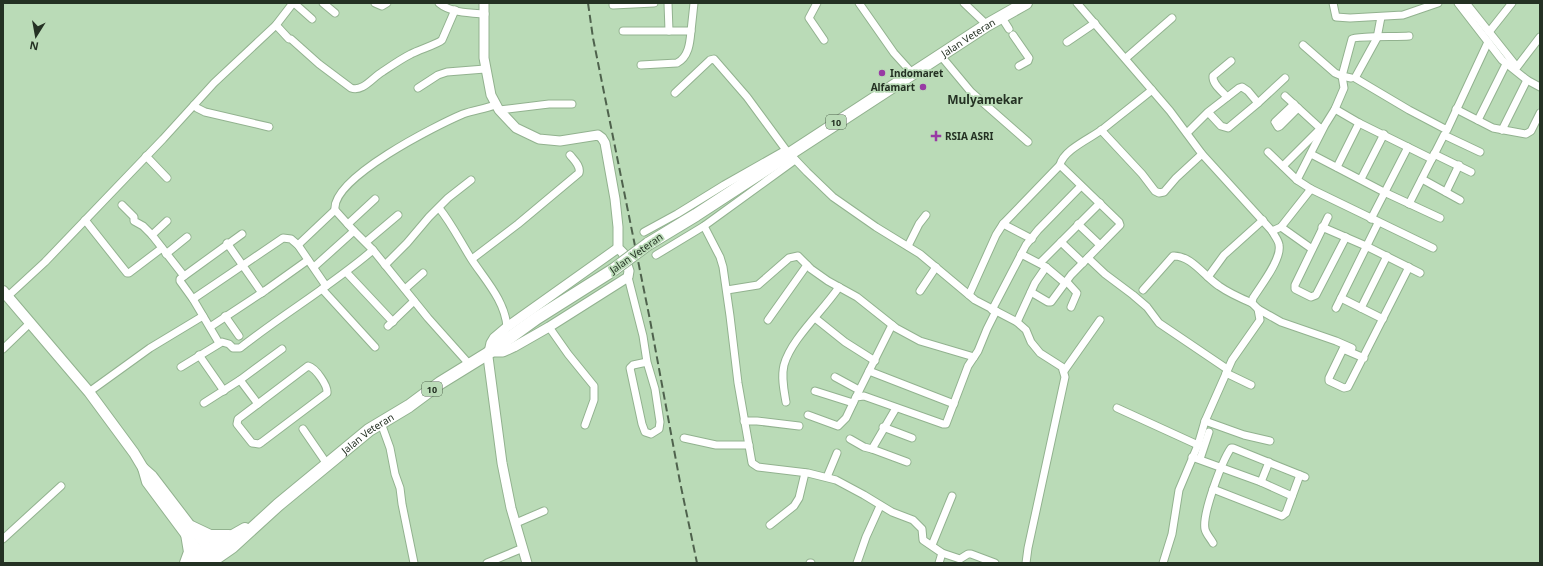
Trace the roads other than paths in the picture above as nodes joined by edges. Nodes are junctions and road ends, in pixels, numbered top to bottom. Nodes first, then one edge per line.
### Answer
1 (294, 3) edge
2 (322, 3) edge
3 (375, 3) edge
4 (387, 3) edge
5 (439, 3) edge
6 (484, 3) edge
7 (654, 3) edge
8 (668, 3) edge
9 (694, 3) edge
10 (817, 3) edge
11 (858, 3) edge
12 (964, 3) edge
13 (1026, 3) edge
14 (1077, 3) edge
15 (1333, 3) edge
16 (1438, 3) edge
17 (1458, 3) edge
18 (1466, 3) edge
19 (1512, 3) edge
20 (613, 5) dead end
21 (455, 10) junction
22 (335, 13) dead end
23 (485, 14) junction
24 (1381, 17) junction
25 (1002, 18) junction
26 (1172, 18) dead end
27 (312, 19) dead end
28 (1095, 23) junction
29 (276, 25) junction
30 (987, 25) junction
31 (623, 31) dead end
32 (669, 31) junction
33 (691, 31) junction
34 (1489, 32) junction
35 (1409, 36) dead end
36 (1540, 37) edge
37 (1377, 38) junction
38 (824, 40) dead end
39 (1067, 42) dead end
40 (1488, 42) junction
41 (1303, 45) dead end
42 (941, 56) junction
43 (1126, 58) junction
44 (1231, 61) dead end
45 (1506, 64) junction
46 (641, 65) dead end
47 (1019, 66) dead end
48 (485, 69) junction
49 (913, 74) junction
50 (1342, 76) junction
51 (1285, 78) dead end
52 (1351, 78) dead end
53 (1527, 80) junction
54 (1540, 87) edge
55 (418, 88) dead end
56 (1152, 90) junction
57 (675, 93) dead end
58 (1286, 96) dead end
59 (1227, 97) junction
60 (1258, 103) junction
61 (572, 104) dead end
62 (194, 105) junction
63 (497, 108) junction
64 (1336, 109) junction
65 (1456, 109) junction
66 (1208, 112) junction
67 (1540, 113) edge
68 (1478, 120) junction
69 (1359, 122) junction
70 (269, 127) dead end
71 (1323, 127) junction
72 (1101, 130) junction
73 (1502, 130) junction
74 (1187, 133) junction
75 (1384, 134) junction
76 (1028, 142) dead end
77 (1408, 147) junction
78 (1268, 152) dead end
79 (1480, 152) dead end
80 (790, 154) junction
81 (1202, 154) junction
82 (1311, 154) junction
83 (146, 156) junction
84 (570, 156) dead end
85 (1433, 157) junction
86 (1060, 165) junction
87 (1459, 165) junction
88 (1283, 166) junction
89 (1337, 167) junction
90 (1471, 172) dead end
91 (167, 178) dead end
92 (1361, 179) junction
93 (1422, 179) junction
94 (471, 180) dead end
95 (1297, 180) junction
96 (1081, 186) junction
97 (1311, 189) junction
98 (1384, 192) junction
99 (1446, 192) junction
100 (376, 199) dead end
101 (1460, 200) dead end
102 (1100, 203) junction
103 (1409, 204) junction
104 (122, 205) dead end
105 (439, 208) junction
106 (335, 210) junction
107 (398, 215) dead end
108 (926, 215) dead end
109 (1328, 217) dead end
110 (1440, 218) dead end
111 (1371, 219) junction
112 (85, 220) junction
113 (1263, 220) junction
114 (167, 221) dead end
115 (1378, 223) junction
116 (348, 224) junction
117 (1003, 224) junction
118 (1078, 224) junction
119 (704, 226) junction
120 (1322, 226) junction
121 (1281, 227) junction
122 (354, 231) junction
123 (1272, 231) junction
124 (644, 232) dead end
125 (242, 234) dead end
126 (152, 235) junction
127 (187, 237) dead end
128 (1346, 237) junction
129 (1032, 239) junction
130 (366, 242) junction
131 (1061, 242) junction
132 (227, 244) junction
133 (298, 245) junction
134 (1100, 245) junction
135 (908, 246) junction
136 (1366, 246) junction
137 (618, 248) junction
138 (1433, 248) dead end
139 (1312, 249) junction
140 (373, 250) junction
141 (164, 251) junction
142 (1021, 254) junction
143 (656, 255) dead end
144 (1387, 256) junction
145 (472, 259) junction
146 (308, 260) junction
147 (1085, 261) junction
148 (385, 264) junction
149 (242, 265) junction
150 (807, 265) junction
151 (1043, 265) junction
152 (314, 267) junction
153 (936, 267) junction
154 (1409, 267) junction
155 (347, 273) junction
156 (1420, 273) dead end
157 (423, 274) dead end
158 (184, 276) junction
159 (628, 277) junction
160 (1208, 277) junction
161 (1066, 282) junction
162 (324, 287) junction
163 (839, 288) junction
164 (405, 289) junction
165 (727, 290) junction
166 (1143, 290) dead end
167 (920, 291) dead end
168 (262, 292) junction
169 (1031, 292) junction
170 (5, 294) edge
171 (969, 295) junction
172 (1341, 298) junction
173 (193, 299) junction
174 (414, 301) junction
175 (1252, 303) junction
176 (1071, 307) dead end
177 (1336, 308) dead end
178 (1361, 308) junction
179 (1258, 309) junction
180 (994, 310) junction
181 (203, 316) junction
182 (225, 316) junction
183 (816, 318) junction
184 (1383, 319) junction
185 (768, 320) dead end
186 (1100, 320) dead end
187 (1017, 322) junction
188 (30, 323) junction
189 (892, 325) junction
190 (210, 327) junction
191 (507, 327) junction
192 (549, 327) junction
193 (239, 336) dead end
194 (218, 343) junction
195 (375, 347) dead end
196 (3, 349) edge
197 (282, 350) dead end
198 (489, 352) junction
199 (1353, 353) junction
200 (199, 355) junction
201 (974, 357) junction
202 (1364, 358) junction
203 (875, 361) junction
204 (647, 362) junction
205 (470, 365) junction
206 (181, 367) dead end
207 (869, 371) junction
208 (1064, 371) junction
209 (1227, 371) junction
210 (835, 378) dead end
211 (240, 380) junction
212 (1251, 385) dead end
213 (815, 390) dead end
214 (224, 391) junction
215 (89, 392) junction
216 (856, 396) junction
217 (786, 402) dead end
218 (204, 403) dead end
219 (258, 404) junction
220 (954, 404) junction
221 (896, 408) junction
222 (1117, 408) dead end
223 (808, 415) dead end
224 (744, 421) junction
225 (1205, 421) junction
226 (382, 423) junction
227 (585, 425) dead end
228 (798, 426) dead end
229 (883, 427) junction
230 (303, 429) dead end
231 (1209, 432) dead end
232 (684, 438) dead end
233 (912, 438) dead end
234 (850, 439) dead end
235 (1270, 441) dead end
236 (747, 445) junction
237 (1198, 445) junction
238 (872, 449) junction
239 (837, 452) dead end
240 (1192, 457) junction
241 (1200, 459) junction
242 (907, 462) dead end
243 (1270, 462) junction
244 (327, 464) junction
245 (1221, 468) junction
246 (805, 473) junction
247 (827, 477) junction
248 (1261, 482) junction
249 (61, 486) dead end
250 (1213, 489) junction
251 (952, 496) dead end
252 (1292, 496) junction
253 (880, 506) junction
254 (544, 511) dead end
255 (516, 523) junction
256 (770, 525) dead end
257 (189, 531) junction
258 (3, 539) edge
259 (234, 541) junction
260 (1213, 543) dead end
261 (932, 545) junction
262 (523, 548) junction
263 (942, 552) junction
264 (213, 559) edge
265 (186, 563) edge
266 (190, 563) edge
267 (414, 563) edge
268 (487, 563) edge
269 (528, 563) edge
270 (857, 563) edge
271 (940, 563) edge
272 (995, 563) edge
273 (1026, 563) edge
274 (1163, 563) edge

1 - 27 street
1 - 29 street
2 - 22 street
3 - 4 street
5 - 21 street
6 - 23 street
7 - 20 street
8 - 32 street
9 - 33 street
10 - 38 street
11 - 49 street
12 - 30 street
13 - 25 highway, Jalan Veteran / 10
14 - 28 street
15 - 24 street
16 - 24 street
17 - 40 street
18 - 34 street
19 - 34 street
21 - 23 street
21 - 29 street
23 - 48 street
24 - 37 street
25 - 30 highway, Jalan Veteran / 10
25 - 47 street
26 - 43 street
28 - 39 street
28 - 43 street
29 - 62 street
30 - 42 highway, Jalan Veteran / 10
31 - 32 street
32 - 33 street
33 - 46 street
34 - 36 street
35 - 37 street
37 - 50 street
37 - 65 street
40 - 45 street
40 - 65 street
41 - 50 street
42 - 49 highway, Jalan Veteran / 10
42 - 76 street
43 - 56 street
44 - 59 street
45 - 53 street
45 - 68 street
48 - 55 street
48 - 63 street
49 - 80 highway, Jalan Veteran / 10
50 - 52 street
50 - 64 street
51 - 60 street
53 - 54 street
53 - 73 street
56 - 72 street
56 - 74 street
57 - 80 street
58 - 71 street
59 - 60 street
59 - 66 street
60 - 66 street
61 - 63 street
62 - 70 street
62 - 83 street
63 - 106 street
63 - 137 street
64 - 69 street
64 - 71 street
65 - 68 street
66 - 74 street
67 - 73 street
68 - 73 street
69 - 75 street
69 - 89 street
71 - 82 street
71 - 88 street
72 - 81 street
72 - 86 street
74 - 81 street
75 - 77 street
75 - 92 street
77 - 85 street
77 - 98 street
78 - 88 street
79 - 85 street
80 - 119 street
80 - 124 street
80 - 135 street
80 - 198 highway, Jalan Veteran / 10, bridge
81 - 113 street
82 - 89 street
82 - 95 street
83 - 91 street
83 - 112 street
84 - 145 street
85 - 87 street
85 - 93 street
86 - 96 street
86 - 117 street
87 - 90 street
87 - 99 street
88 - 95 street
89 - 92 street
92 - 98 street
93 - 99 street
93 - 103 street
94 - 105 street
95 - 97 street
96 - 102 street
96 - 129 street
97 - 111 street
97 - 121 street
98 - 103 street
98 - 111 street
99 - 101 street
100 - 116 street
102 - 118 street
102 - 134 street
103 - 110 street
104 - 126 street
105 - 145 street
105 - 148 street
106 - 116 street
106 - 133 street
107 - 130 street
108 - 135 street
109 - 120 street
111 - 115 street
112 - 141 street
112 - 170 street
113 - 123 street
113 - 160 street
114 - 126 street
115 - 136 street
115 - 138 street
116 - 122 street
117 - 129 street
117 - 171 street
118 - 131 street
118 - 134 street
119 - 143 street
119 - 165 street
120 - 128 street
120 - 139 street
121 - 123 street
121 - 139 street
122 - 130 street
122 - 152 street
123 - 175 street
125 - 132 street
126 - 141 street
127 - 141 street
128 - 136 street
128 - 139 street
129 - 142 street
130 - 140 street
131 - 147 street
131 - 151 street
132 - 149 street
132 - 158 street
133 - 146 street
133 - 149 street
134 - 147 street
135 - 153 street
136 - 144 street
136 - 172 street
137 - 159 street
137 - 191 street
140 - 148 street
140 - 155 street
141 - 158 street
142 - 151 street
142 - 180 street
144 - 154 street
144 - 178 street
145 - 191 street
146 - 152 street
146 - 168 street
147 - 161 street
147 - 209 street
148 - 164 street
149 - 168 street
149 - 173 street
150 - 163 street
150 - 165 street
150 - 185 street
151 - 161 street
151 - 169 street
152 - 162 street
153 - 167 street
153 - 171 street
154 - 156 street
154 - 184 street
155 - 162 street
155 - 174 street
157 - 164 street
158 - 173 street
159 - 192 street
159 - 204 street
160 - 166 street
160 - 175 street
161 - 169 street
161 - 176 street
162 - 194 street
162 - 195 street
163 - 183 street
163 - 189 street
164 - 174 street
165 - 224 street
168 - 182 street
169 - 187 street
170 - 188 main road
171 - 180 street
172 - 177 street
172 - 178 street
173 - 181 street
174 - 205 street
175 - 179 street
178 - 184 street
179 - 199 street
179 - 209 street
180 - 187 street
180 - 201 street
181 - 190 street
181 - 215 street
182 - 190 street
182 - 193 street
183 - 203 street
183 - 217 street
184 - 202 street
186 - 208 street
187 - 208 street
188 - 196 street
188 - 215 main road
189 - 201 street
189 - 203 street
190 - 194 street
191 - 198 street
192 - 198 street
192 - 227 street
194 - 200 street
197 - 211 street
198 - 205 highway, Jalan Veteran / 10
198 - 255 street
199 - 202 street
199 - 202 street
200 - 206 street
200 - 214 street
201 - 220 street
203 - 207 street
204 - 204 street
205 - 226 highway, Jalan Veteran / 10
207 - 216 street
207 - 220 street
208 - 273 street
209 - 212 street
209 - 225 street
210 - 216 street
211 - 214 street
211 - 219 street
213 - 216 street
214 - 218 street
215 - 257 main road
216 - 221 street
216 - 223 street
219 - 219 street
220 - 221 street
221 - 229 street
222 - 237 street
224 - 228 street
224 - 236 street
225 - 235 street
225 - 237 street
226 - 244 highway, Jalan Veteran / 10
226 - 267 street
229 - 233 street
229 - 238 street
230 - 244 street
231 - 241 street
232 - 236 street
234 - 238 street
236 - 246 street
237 - 240 street
238 - 242 street
239 - 247 street
240 - 241 street
240 - 274 street
241 - 245 street
243 - 245 street
243 - 248 street
243 - 252 street
244 - 259 highway, Jalan Veteran / 10
245 - 248 street
245 - 250 street
246 - 247 street
246 - 256 street
247 - 253 street
248 - 252 street
249 - 258 street
250 - 252 street
250 - 260 street
251 - 261 street
253 - 261 street
253 - 270 street
254 - 255 street
255 - 262 street
257 - 259 highway
257 - 264 main road
257 - 265 highway
259 - 264 highway, Jalan Veteran / 10
261 - 263 street
262 - 268 street
262 - 269 street
263 - 271 street
263 - 272 street
264 - 266 highway, 10

